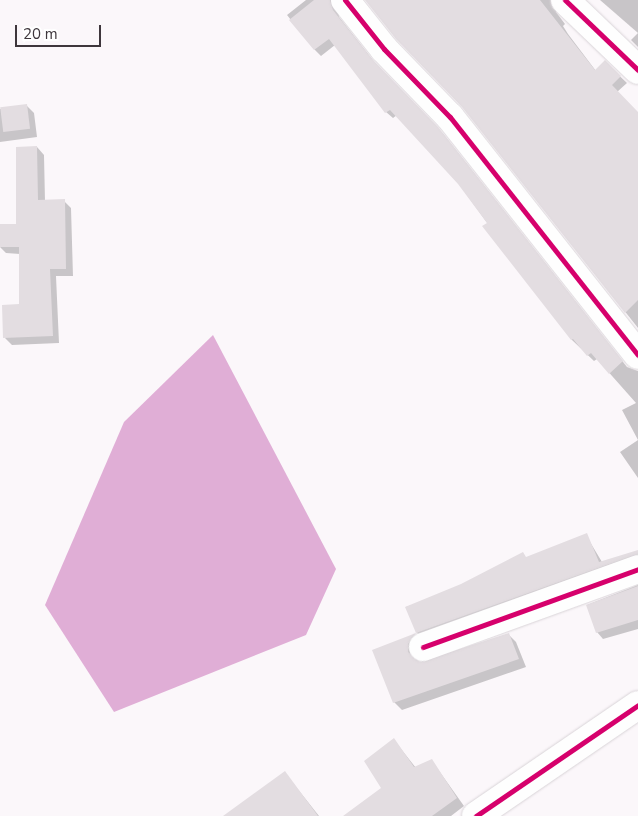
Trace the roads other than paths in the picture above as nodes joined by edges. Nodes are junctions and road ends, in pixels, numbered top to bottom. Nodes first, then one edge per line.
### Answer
1 (345, 0) edge
2 (573, 3) edge
3 (638, 70) edge
4 (638, 355) edge
5 (638, 569) edge
6 (423, 647) dead end
7 (638, 704) edge
8 (505, 808) edge
9 (476, 816) edge

1 - 4 street
2 - 3 street
5 - 6 street
7 - 8 street
8 - 9 street

